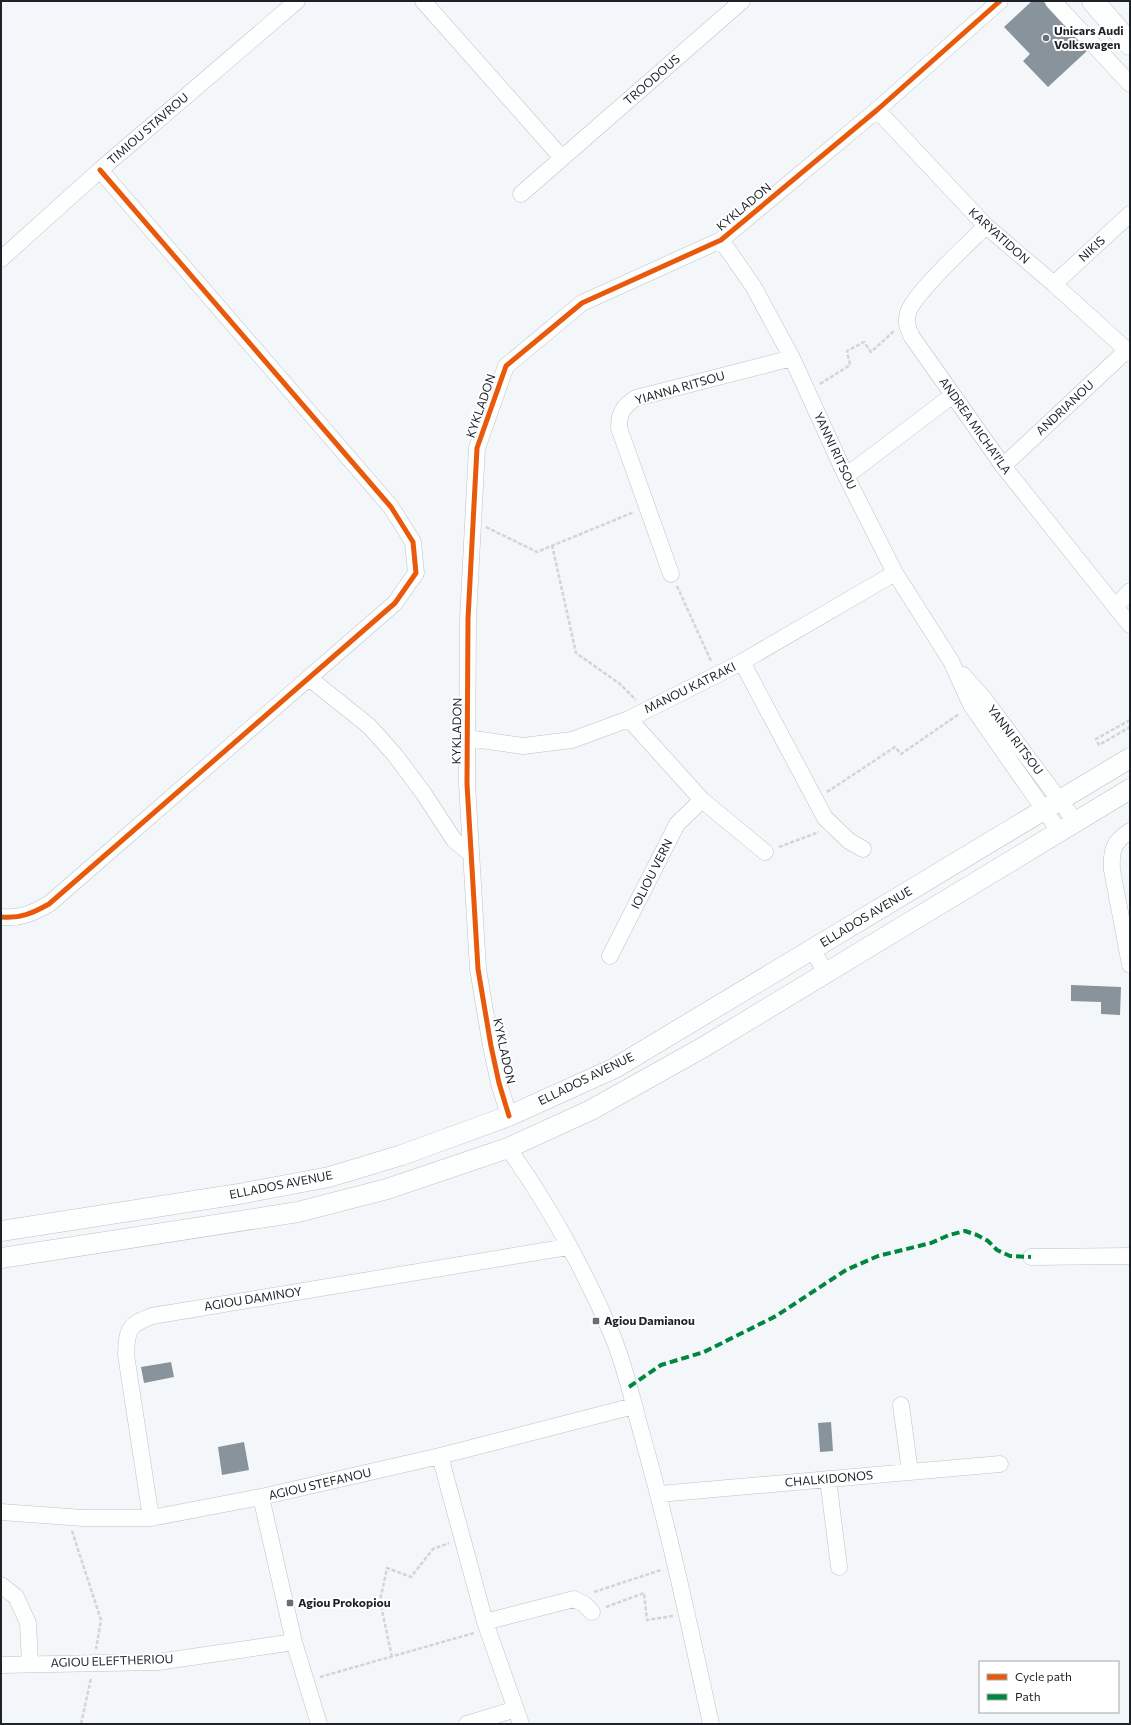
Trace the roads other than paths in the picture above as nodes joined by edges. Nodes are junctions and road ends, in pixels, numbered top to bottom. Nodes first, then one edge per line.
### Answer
1 (297, 1) edge
2 (423, 1) edge
3 (742, 1) edge
4 (1000, 1) edge
5 (1053, 1) edge
6 (1094, 1) edge
7 (1130, 44) edge
8 (1130, 84) edge
9 (877, 110) junction
10 (562, 158) junction
11 (100, 170) junction
12 (521, 194) dead end
13 (1130, 214) edge
14 (986, 226) junction
15 (722, 240) junction
16 (1, 259) edge
17 (1054, 284) junction
18 (1128, 351) edge
19 (792, 358) junction
20 (953, 395) junction
21 (1003, 466) junction
22 (846, 476) junction
23 (895, 573) junction
24 (672, 574) road end
25 (1130, 591) edge
26 (1115, 607) junction
27 (1130, 625) edge
28 (951, 661) junction
29 (742, 662) junction
30 (308, 678) junction
31 (629, 718) junction
32 (467, 738) junction
33 (1130, 758) edge
34 (1130, 789) edge
35 (702, 800) junction
36 (1051, 805) junction
37 (1067, 826) junction
38 (1126, 834) edge
39 (863, 849) dead end
40 (765, 852) road end
41 (471, 854) junction
42 (1, 917) edge
43 (812, 949) junction
44 (610, 956) dead end
45 (1130, 965) edge
46 (826, 973) junction
47 (509, 1116) junction
48 (508, 1148) junction
49 (1, 1231) edge
50 (568, 1247) junction
51 (1031, 1257) dead end
52 (1130, 1257) edge
53 (1, 1258) edge
54 (901, 1405) dead end
55 (634, 1406) junction
56 (440, 1456) junction
57 (1000, 1464) dead end
58 (910, 1472) junction
59 (828, 1479) junction
60 (659, 1494) junction
61 (262, 1497) junction
62 (1, 1512) edge
63 (151, 1518) junction
64 (839, 1567) dead end
65 (1, 1585) edge
66 (592, 1612) road end
67 (486, 1626) junction
68 (294, 1642) junction
69 (1, 1664) edge
70 (30, 1664) junction
71 (516, 1709) junction
72 (319, 1724) edge
73 (467, 1724) edge
74 (521, 1724) edge
75 (712, 1724) edge

1 - 11 street, TIMIOU STAVROU
2 - 10 street
3 - 10 street, TROODOUS
4 - 9 street, KYKLADON
5 - 8 street
6 - 7 highway
9 - 14 street, KARYATIDON
9 - 15 street, KYKLADON
10 - 12 street, TROODOUS
11 - 16 street, TIMIOU STAVROU
11 - 30 street
13 - 17 street, NIKIS
14 - 17 street, KARYATIDON
14 - 20 street, ANDREA MICHA'I'LA
15 - 19 street, YANNI RITSOU
15 - 32 street, KYKLADON
17 - 18 street, KARYATIDON
18 - 21 street, ANDRIANOU
19 - 22 street, YANNI RITSOU
19 - 24 street, YIANNA RITSOU
20 - 21 street, ANDREA MICHA'I'LA
20 - 22 street
21 - 26 street, ANDREA MICHA'I'LA
22 - 23 street, YANNI RITSOU
23 - 28 street, YANNI RITSOU
23 - 29 street, MANOU KATRAKI
25 - 26 street
26 - 27 street, ANDREA MICHA'I'LA
28 - 36 street, YANNI RITSOU
28 - 36 street, YANNI RITSOU
29 - 31 street, MANOU KATRAKI
29 - 39 street
30 - 41 street
30 - 42 street
31 - 32 street, MANOU KATRAKI
31 - 35 street
32 - 41 street, KYKLADON
33 - 36 main road, ELLADOS AVENUE
34 - 37 main road
35 - 40 street
35 - 44 street, IOLIOU VERN
36 - 37 street, YANNI RITSOU
36 - 43 main road, ELLADOS AVENUE
37 - 46 main road
38 - 45 street
41 - 47 street, KYKLADON
43 - 46 street
43 - 47 main road, ELLADOS AVENUE
46 - 48 main road
47 - 49 main road, ELLADOS AVENUE
48 - 50 street
48 - 53 main road
50 - 55 street
50 - 63 street, AGIOU DAMINOY
51 - 52 street
54 - 58 street
55 - 56 street, AGIOU STEFANOU
55 - 60 street
56 - 61 street, AGIOU STEFANOU
56 - 67 street
57 - 58 street, CHALKIDONOS
58 - 59 street, CHALKIDONOS
59 - 60 street, CHALKIDONOS
59 - 64 street
60 - 75 street
61 - 63 street, AGIOU STEFANOU
61 - 68 street
62 - 63 street, AGIOU STEFANOU
65 - 70 street
66 - 67 street
67 - 71 street
68 - 70 street, AGIOU ELEFTHERIOU
68 - 72 street
69 - 70 street, AGIOU ELEFTHERIOU
71 - 73 street
71 - 74 street

